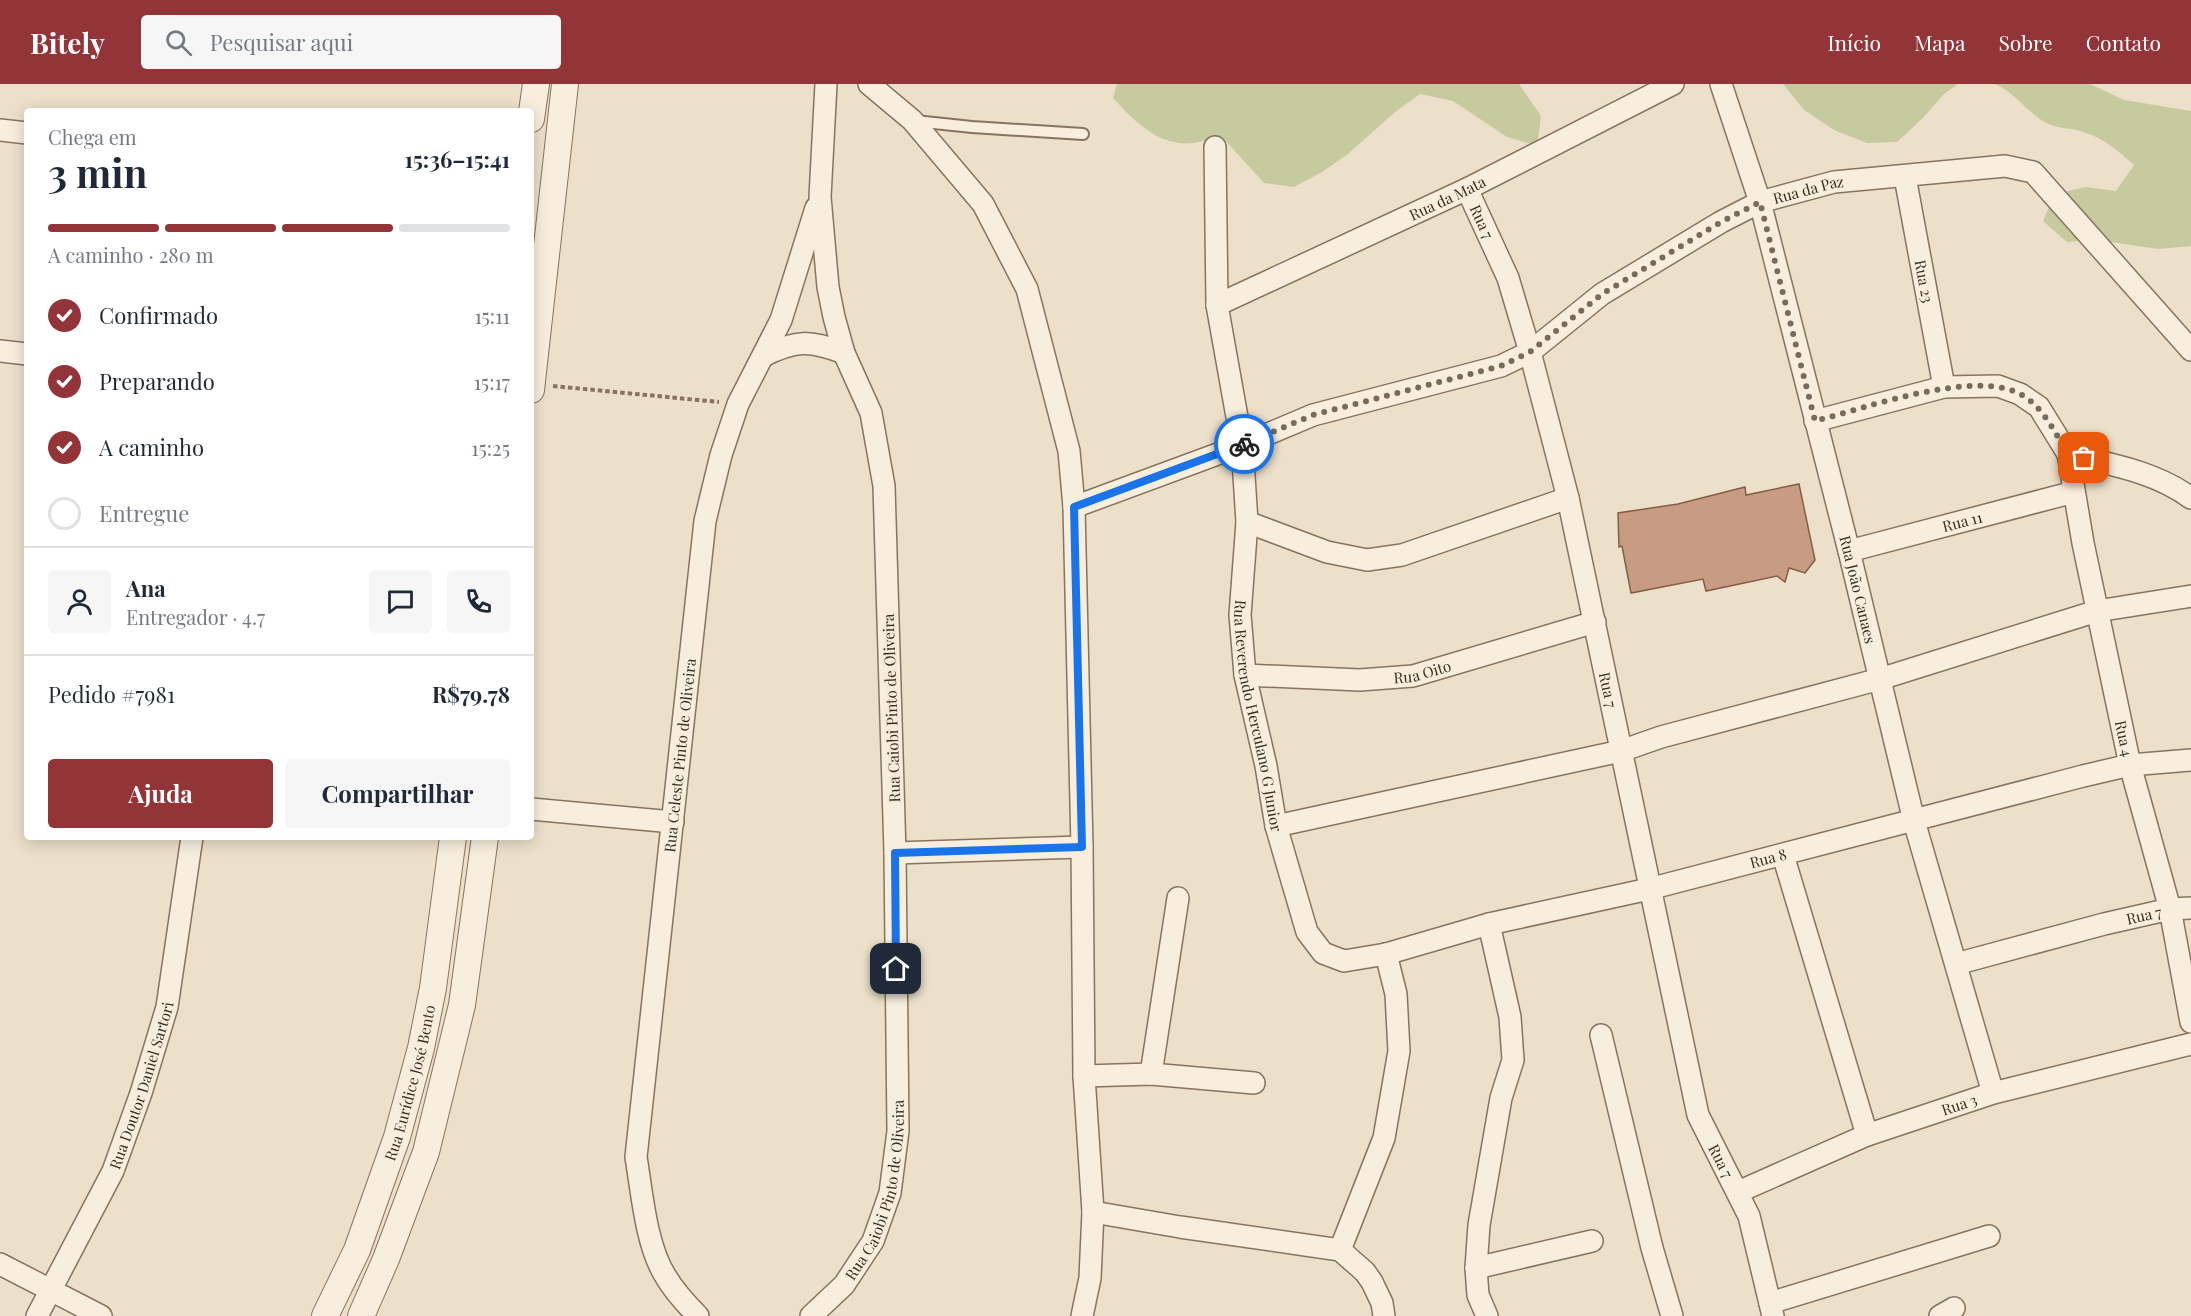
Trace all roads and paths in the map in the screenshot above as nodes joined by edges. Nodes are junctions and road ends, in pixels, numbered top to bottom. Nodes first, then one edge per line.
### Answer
1 (536, 84) edge
2 (565, 84) edge
3 (826, 84) edge
4 (869, 84) edge
5 (1673, 84) edge
6 (1721, 84) edge
7 (533, 108) edge
8 (912, 120) junction
9 (0, 130) edge
10 (24, 133) edge
11 (1083, 134) dead end
12 (1215, 147) dead end
13 (1905, 177) junction
14 (1467, 189) junction
15 (820, 197) junction
16 (1760, 202) junction
17 (1217, 305) junction
18 (2191, 350) edge
19 (0, 351) edge
20 (844, 352) junction
21 (1530, 352) junction
22 (24, 354) edge
23 (763, 356) junction
24 (534, 358) edge
25 (534, 384) edge
26 (1944, 387) junction
27 (738, 404) junction
28 (1815, 421) junction
29 (1242, 445) junction
30 (2068, 454) junction
31 (2074, 492) junction
32 (1568, 498) junction
33 (2191, 498) edge
34 (1074, 507) junction
35 (1247, 522) junction
36 (1849, 551) junction
37 (2191, 596) edge
38 (2097, 611) junction
39 (1596, 622) junction
40 (1245, 675) junction
41 (1880, 679) junction
42 (1621, 751) junction
43 (2191, 760) edge
44 (2130, 765) junction
45 (534, 809) edge
46 (1914, 821) junction
47 (673, 822) junction
48 (1276, 825) junction
49 (192, 840) edge
50 (453, 840) edge
51 (485, 840) edge
52 (1082, 847) junction
53 (895, 853) junction
54 (1783, 855) junction
55 (1649, 889) junction
56 (1178, 897) dead end
57 (2191, 908) edge
58 (2170, 909) junction
59 (1488, 924) junction
60 (1386, 954) junction
61 (1344, 961) joint
62 (1956, 964) junction
63 (2191, 1022) edge
64 (1601, 1035) dead end
65 (2191, 1044) edge
66 (1151, 1074) junction
67 (1084, 1076) junction
68 (1254, 1083) dead end
69 (1993, 1093) junction
70 (1867, 1135) junction
71 (1737, 1192) junction
72 (1094, 1212) junction
73 (1989, 1236) dead end
74 (1592, 1241) dead end
75 (1340, 1250) junction
76 (0, 1264) edge
77 (1476, 1268) junction
78 (52, 1290) junction
79 (1772, 1309) edge
80 (37, 1316) edge
81 (101, 1316) edge
82 (325, 1316) edge
83 (361, 1316) edge
84 (698, 1316) edge
85 (811, 1316) edge
86 (1082, 1316) edge
87 (1384, 1316) edge
88 (1487, 1316) edge
89 (1672, 1316) edge

1 - 7 street
2 - 24 street
3 - 15 street, Rua Caiobi Pinto de Oliveira
4 - 8 street
5 - 14 street, Rua da Mata
6 - 16 street, Rua João Canaes
8 - 11 lane
8 - 34 street
9 - 10 street
12 - 17 street, Rua Reverendo Herculano G Junior
13 - 16 street, Rua da Paz
13 - 18 street, Rua da Paz
13 - 26 street, Rua 23
14 - 17 street, Rua da Mata
14 - 21 street, Rua 7
15 - 20 street, Rua Caiobi Pinto de Oliveira
15 - 23 street, Rua Celeste Pinto de Oliveira
16 - 21 street, Rua da Paz
16 - 28 street, Rua João Canaes
17 - 29 street, Rua Reverendo Herculano G Junior
19 - 22 street
20 - 23 street
20 - 53 street, Rua Caiobi Pinto de Oliveira
21 - 29 street, Rua da Paz
21 - 32 street, Rua 7
23 - 27 street, Rua Celeste Pinto de Oliveira
25 - 27 path
26 - 28 street
26 - 30 street
27 - 47 street, Rua Celeste Pinto de Oliveira
28 - 36 street, Rua João Canaes
29 - 34 street, Rua da Paz
29 - 35 street, Rua Reverendo Herculano G Junior
30 - 31 street, Rua 4
30 - 33 street
31 - 36 street, Rua 11
31 - 38 street, Rua 4
32 - 35 street
32 - 39 street, Rua 7
34 - 52 street
35 - 40 street, Rua Reverendo Herculano G Junior
36 - 41 street, Rua João Canaes
37 - 38 street
38 - 41 street
38 - 44 street, Rua 4
39 - 40 street, Rua Oito
39 - 42 street, Rua 7
40 - 48 street, Rua Reverendo Herculano G Junior
41 - 42 street
41 - 46 street, Rua João Canaes
42 - 48 street
42 - 55 street, Rua 7
43 - 44 street, Rua 8
44 - 46 street, Rua 8
44 - 58 street, Rua 4
45 - 47 street
46 - 54 street, Rua 8
46 - 62 street, Rua João Canaes
47 - 84 street, Rua Celeste Pinto de Oliveira
48 - 61 street, Rua Reverendo Herculano G Junior
49 - 78 street, Rua Doutor Daniel Sartori
50 - 82 street, Rua Eurídice José Bento
51 - 83 street
52 - 53 street
52 - 67 street
53 - 85 street, Rua Caiobi Pinto de Oliveira
54 - 55 street, Rua 8
54 - 70 street
55 - 59 street, Rua 8
55 - 71 street, Rua 7
56 - 66 street
57 - 58 street, Rua 7
58 - 62 street, Rua 7
58 - 63 street, Rua 4
59 - 60 street, Rua 8
59 - 77 street
60 - 61 street, Rua 8
60 - 75 street
62 - 69 street, Rua João Canaes
64 - 89 street
65 - 69 street, Rua 3
66 - 67 street
66 - 68 street
67 - 72 street
69 - 70 street, Rua 3
70 - 71 street, Rua 3
71 - 79 street, Rua 7
72 - 75 street
72 - 86 street
73 - 79 street
74 - 77 street
75 - 87 street
76 - 78 street
77 - 88 street
78 - 80 street, Rua Doutor Daniel Sartori
78 - 81 street

